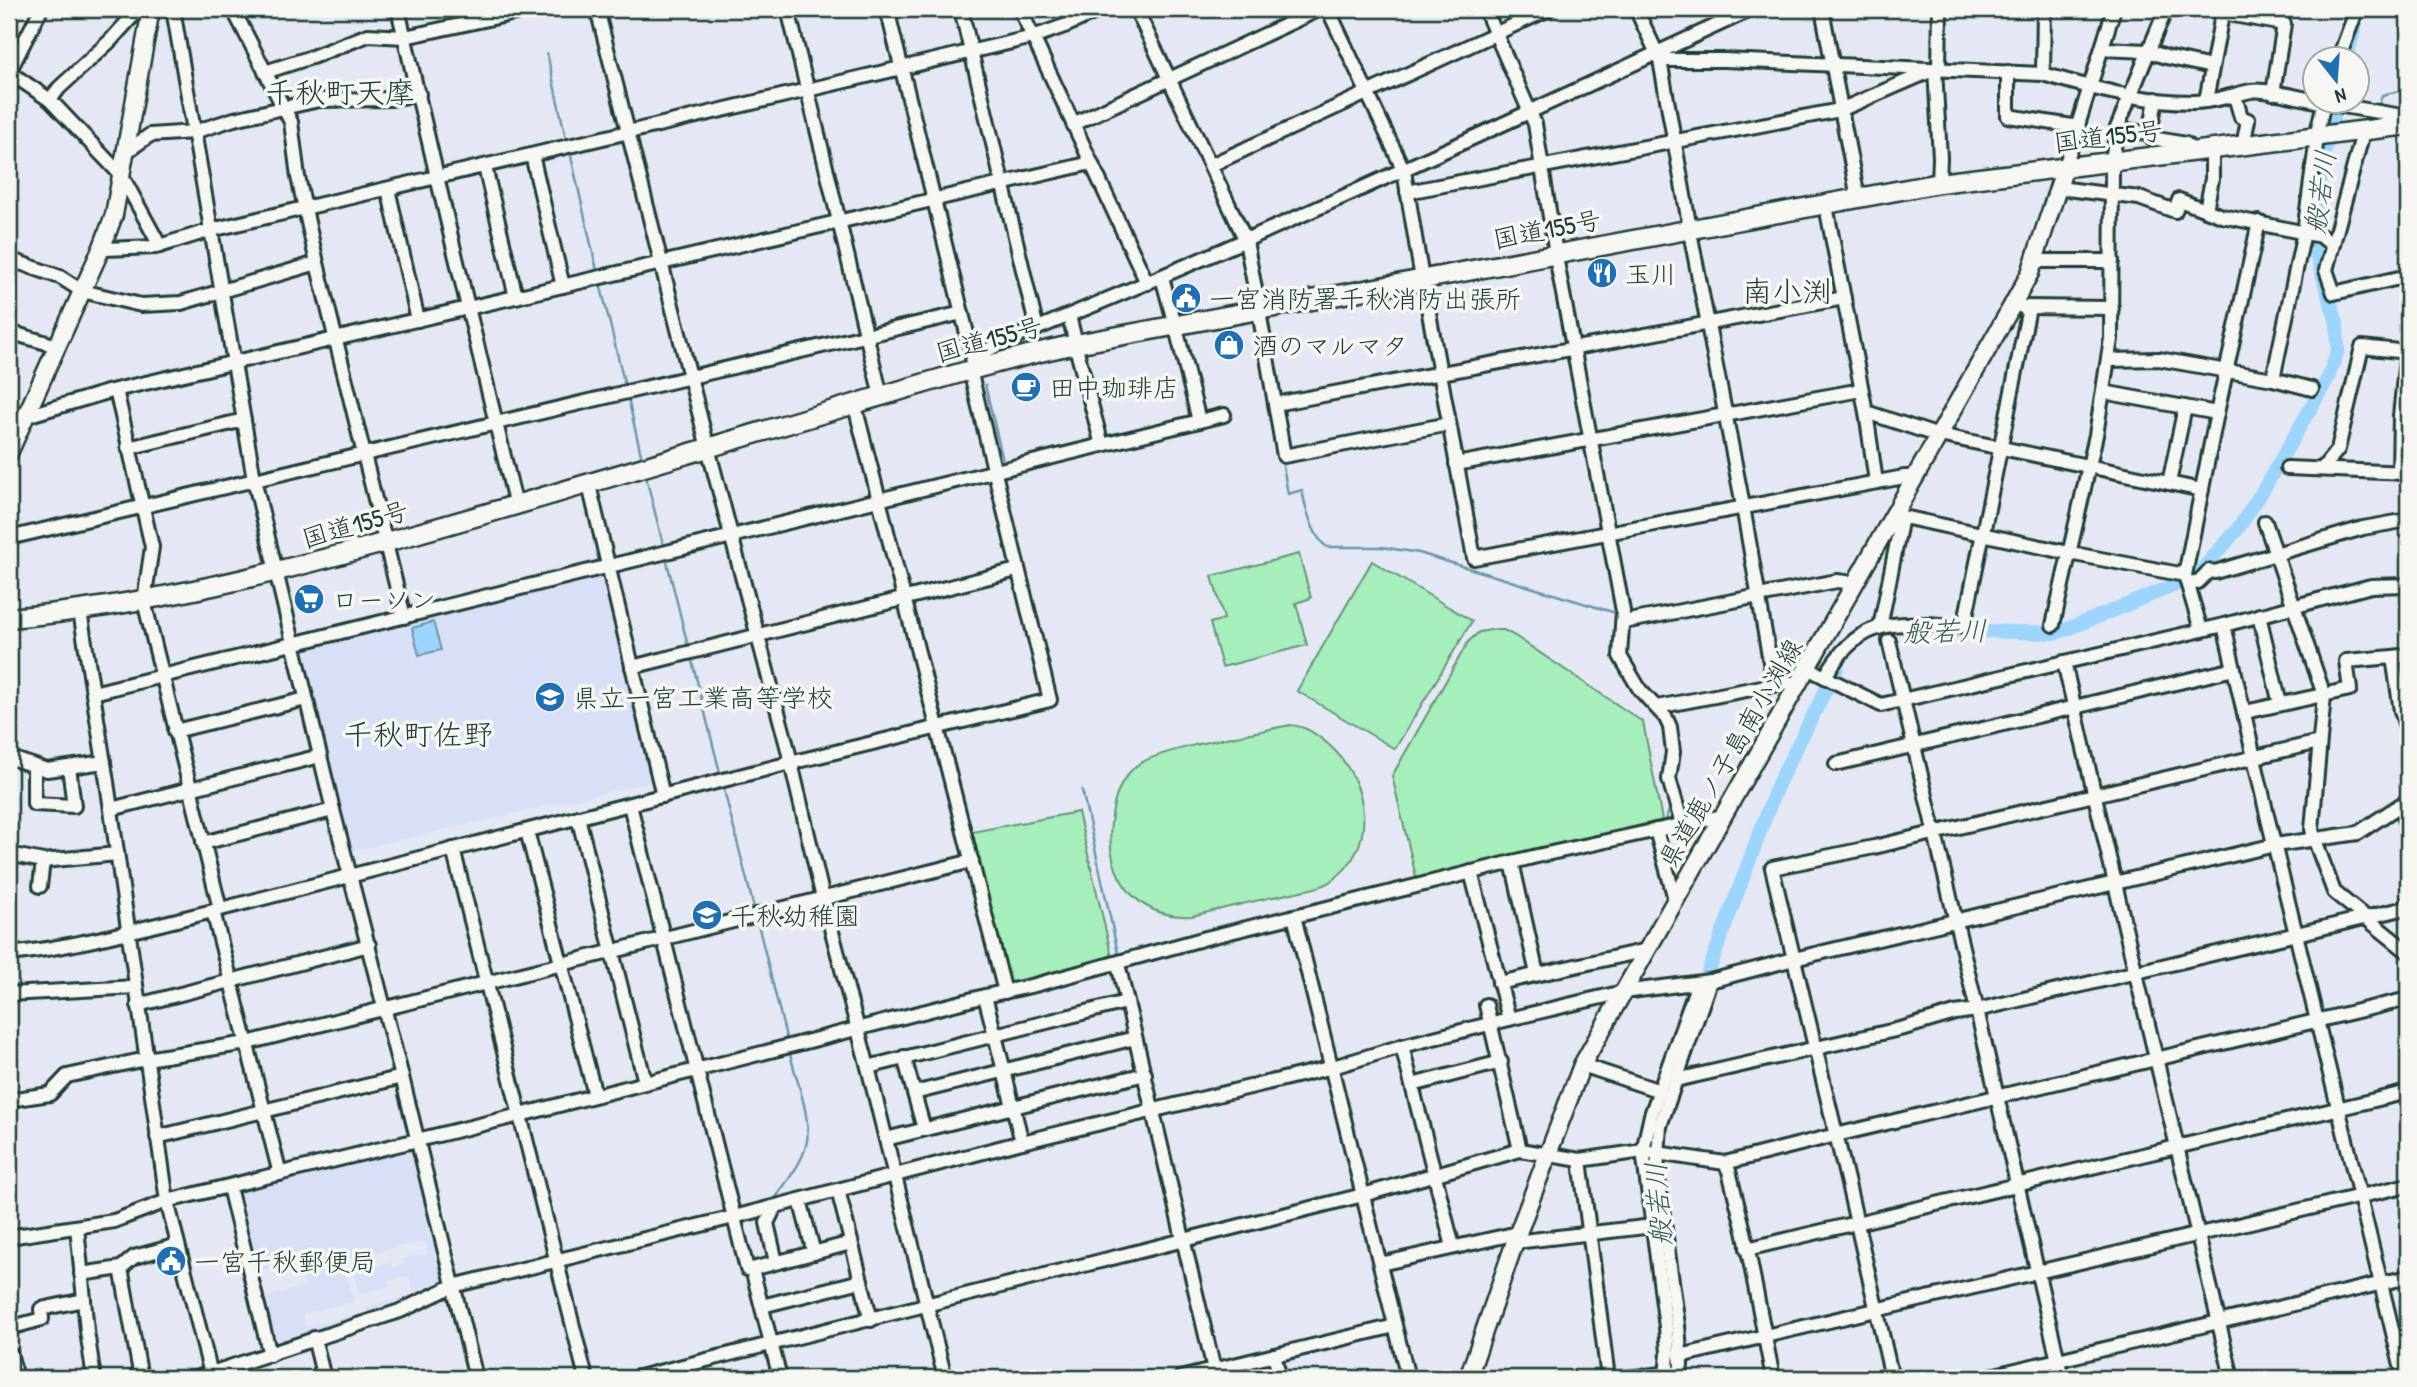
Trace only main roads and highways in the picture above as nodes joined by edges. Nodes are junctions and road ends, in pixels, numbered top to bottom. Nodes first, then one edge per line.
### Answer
1 (150, 9) edge
2 (2408, 125) edge
3 (2408, 134) edge
4 (2324, 140) junction
5 (2112, 166) junction
6 (2062, 177) junction
7 (1691, 233) junction
8 (971, 368) junction
9 (16, 420) edge
10 (708, 448) junction
11 (9, 453) edge
12 (9, 618) edge
13 (9, 1355) edge
14 (15, 1378) edge
15 (1468, 1378) edge

1 - 9 main road
2 - 4 highway, 国道155号
3 - 4 highway, 国道155号
4 - 5 highway, 国道155号
4 - 5 highway, 国道155号
5 - 6 highway, 国道155号
6 - 7 highway, 国道155号
6 - 7 highway, 国道155号
6 - 15 main road, 県道鹿ノ子島南小渕線
7 - 8 highway, 国道155号
8 - 10 highway, 国道155号
8 - 10 highway, 国道155号
9 - 11 main road
10 - 12 highway, 国道155号
13 - 14 main road

